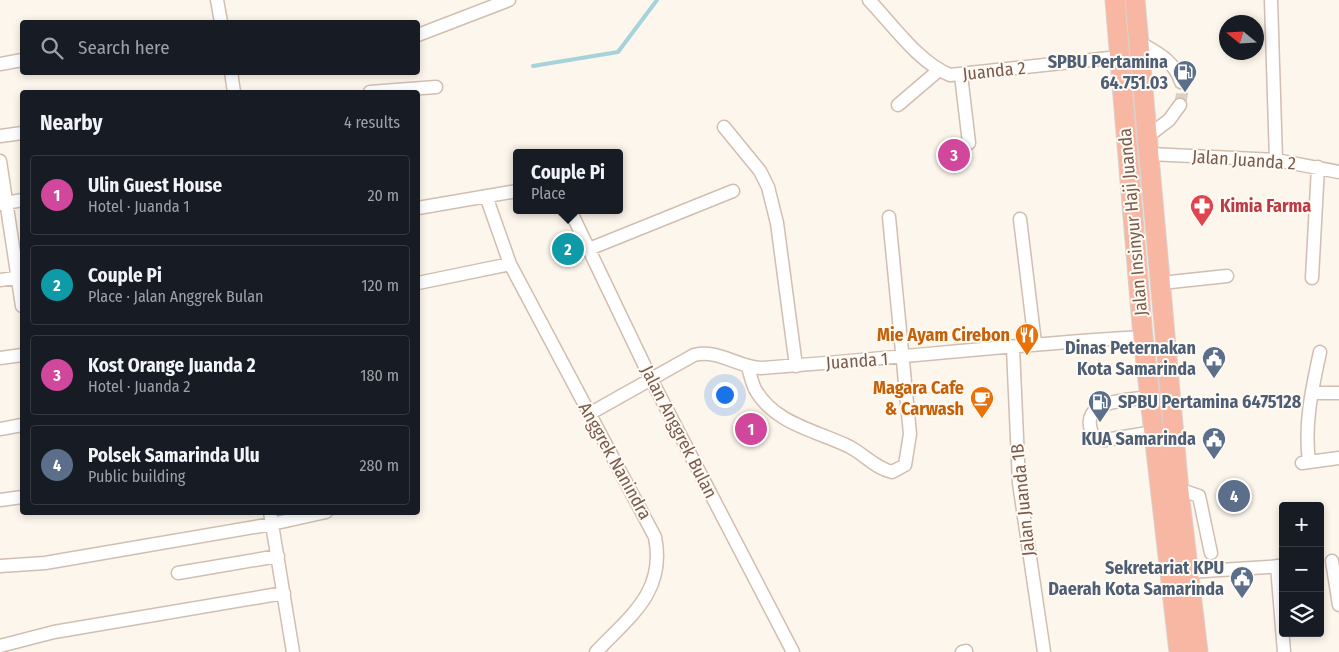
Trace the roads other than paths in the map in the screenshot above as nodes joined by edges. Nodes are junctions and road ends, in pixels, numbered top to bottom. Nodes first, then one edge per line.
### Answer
1 (217, 0) edge
2 (509, 0) edge
3 (869, 0) edge
4 (1115, 0) edge
5 (1135, 0) edge
6 (1271, 0) edge
7 (221, 20) edge
8 (420, 35) edge
9 (1139, 42) junction
10 (1118, 57) junction
11 (20, 60) edge
12 (0, 64) edge
13 (939, 70) junction
14 (231, 75) edge
15 (961, 75) junction
16 (1181, 82) tunnel mouth
17 (436, 87) dead end
18 (234, 90) edge
19 (396, 90) edge
20 (1180, 104) tunnel mouth
21 (898, 105) dead end
22 (724, 127) dead end
23 (20, 133) edge
24 (0, 136) edge
25 (969, 143) dead end
26 (1148, 145) junction
27 (1276, 160) junction
28 (0, 162) edge
29 (1318, 167) junction
30 (1339, 172) edge
31 (733, 191) dead end
32 (513, 192) edge
33 (486, 196) junction
34 (20, 200) edge
35 (3, 203) edge
36 (420, 208) edge
37 (572, 214) edge
38 (889, 217) dead end
39 (1020, 220) dead end
40 (589, 249) junction
41 (510, 264) junction
42 (20, 273) edge
43 (1227, 276) dead end
44 (20, 277) edge
45 (1312, 278) dead end
46 (0, 280) edge
47 (420, 283) edge
48 (1161, 283) junction
49 (1143, 337) junction
50 (1035, 343) junction
51 (1013, 348) junction
52 (1320, 352) dead end
53 (20, 355) edge
54 (0, 358) edge
55 (903, 358) junction
56 (796, 366) junction
57 (748, 367) junction
58 (651, 379) junction
59 (1318, 393) dead end
60 (1339, 393) edge
61 (1150, 397) junction
62 (588, 414) junction
63 (20, 425) edge
64 (0, 429) edge
65 (1154, 432) junction
66 (1339, 458) edge
67 (1178, 489) junction
68 (1160, 491) junction
69 (20, 497) edge
70 (0, 500) edge
71 (298, 515) edge
72 (271, 518) edge
73 (1211, 553) dead end
74 (278, 556) junction
75 (1331, 561) edge
76 (0, 566) edge
77 (1279, 566) edge
78 (1188, 572) junction
79 (178, 573) dead end
80 (1281, 592) edge
81 (284, 593) junction
82 (1339, 605) edge
83 (0, 646) edge
84 (293, 652) edge
85 (596, 652) edge
86 (792, 652) edge
87 (1044, 652) edge
88 (1179, 652) edge
89 (1198, 652) edge
90 (1284, 652) edge

1 - 7 street
2 - 8 street
3 - 13 street, Juanda 2
4 - 10 highway, Jalan Insinyur Haji Juanda
5 - 9 highway, Jalan Insinyur Haji Juanda
6 - 27 street
9 - 16 street
9 - 26 highway, Jalan Insinyur Haji Juanda
10 - 15 street, Juanda 2
10 - 49 highway, Jalan Insinyur Haji Juanda
11 - 12 street
13 - 15 street, Juanda 2
13 - 21 street
14 - 18 street
15 - 25 street
17 - 19 street
20 - 26 street
22 - 56 street
23 - 24 street
26 - 27 street, Jalan Juanda 2
26 - 48 highway, Jalan Insinyur Haji Juanda
27 - 29 street, Jalan Juanda 2
28 - 35 street
29 - 30 street, Jalan Juanda 2
29 - 45 street
31 - 40 street
32 - 33 street
33 - 36 street
33 - 41 street, Anggrek Nanindra
34 - 35 street
35 - 42 street
37 - 40 street, Jalan Anggrek Bulan
38 - 55 street
39 - 50 street
40 - 58 street, Jalan Anggrek Bulan
41 - 47 street
41 - 62 street, Anggrek Nanindra
43 - 48 street
44 - 46 street
48 - 67 highway, Jalan Insinyur Haji Juanda
49 - 50 street, Juanda 1
49 - 61 highway, Jalan Insinyur Haji Juanda
50 - 51 street, Juanda 1
51 - 55 street, Juanda 1
51 - 87 street, Jalan Juanda 1B
52 - 66 street
53 - 54 street
55 - 56 street, Juanda 1
55 - 57 street
56 - 57 street, Juanda 1
57 - 58 street, Juanda 1
58 - 62 street, Juanda 1
58 - 86 street, Jalan Anggrek Bulan
59 - 60 street
61 - 65 highway, Jalan Insinyur Haji Juanda
61 - 65 street
62 - 85 street, Anggrek Nanindra
63 - 64 street
65 - 68 highway, Jalan Insinyur Haji Juanda
67 - 68 highway
67 - 73 street
67 - 78 highway, Jalan Insinyur Haji Juanda
68 - 88 highway, Jalan Insinyur Haji Juanda
69 - 70 street
71 - 72 street
72 - 74 street
72 - 76 street
74 - 79 street
74 - 81 street
75 - 82 street
77 - 78 street
78 - 89 highway, Jalan Insinyur Haji Juanda
80 - 90 street
81 - 83 street
81 - 84 street

